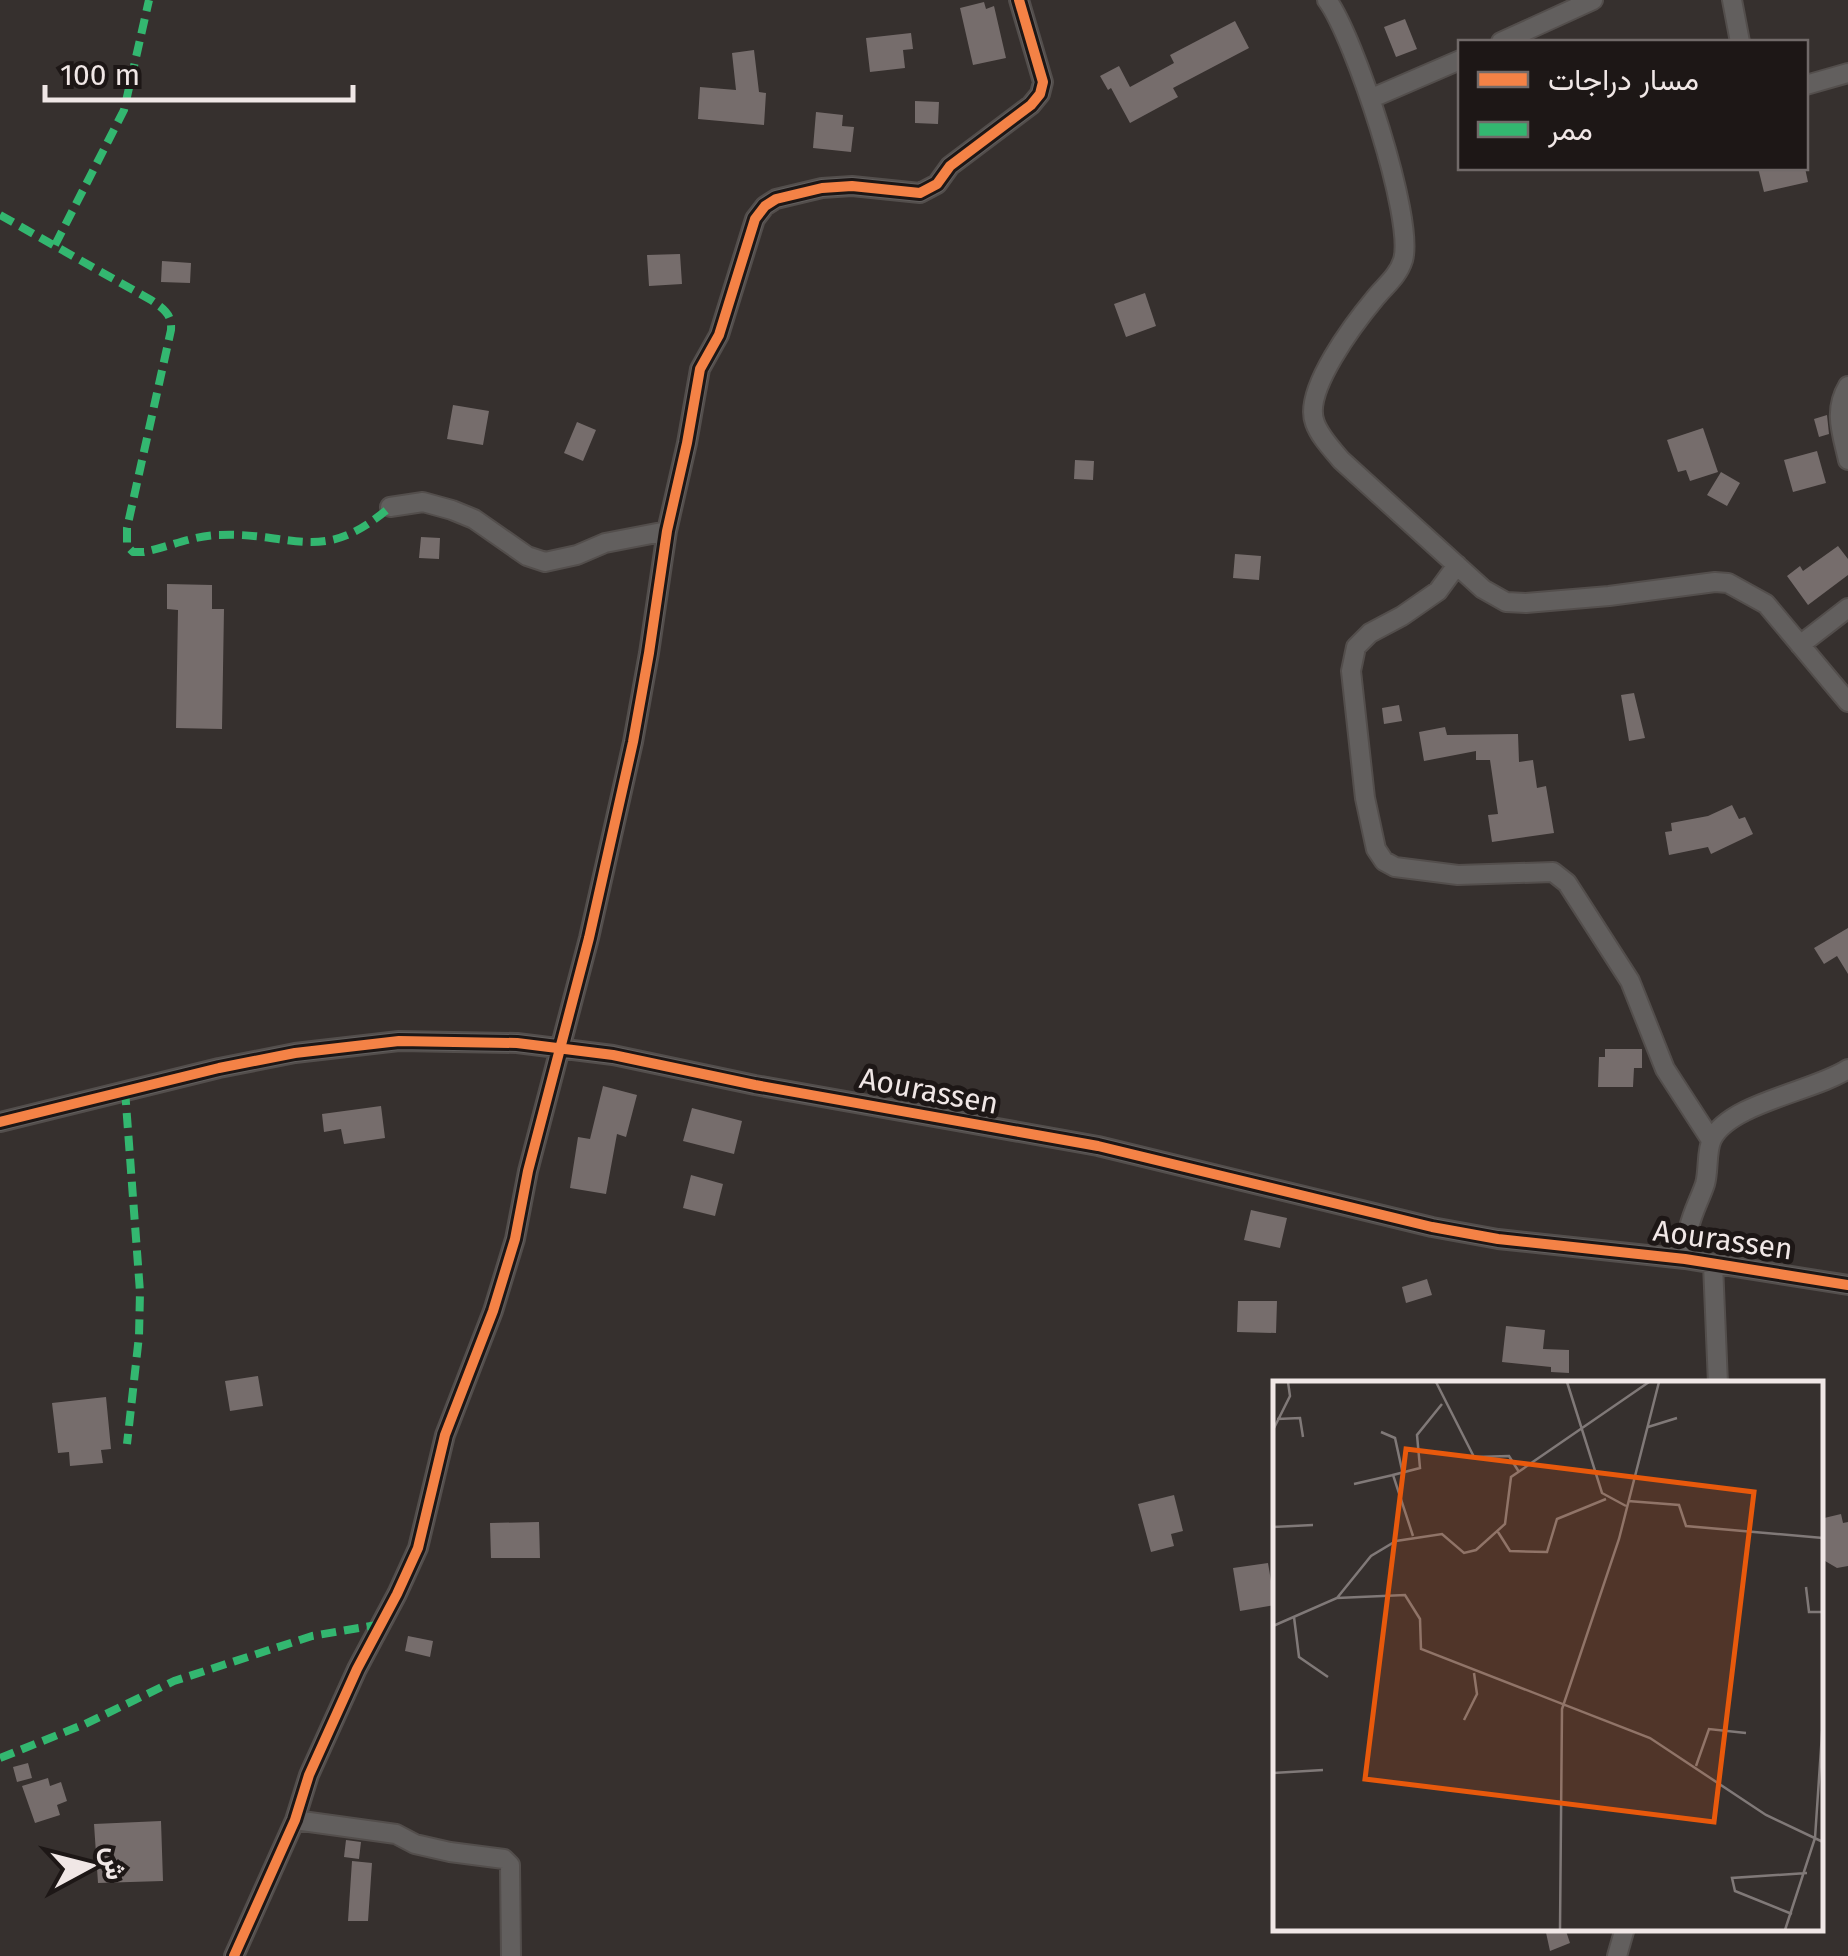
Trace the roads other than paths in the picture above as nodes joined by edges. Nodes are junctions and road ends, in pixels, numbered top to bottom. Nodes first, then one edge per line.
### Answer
1 (1020, 0) edge
2 (1327, 0) edge
3 (1593, 0) edge
4 (1732, 0) edge
5 (1505, 40) edge
6 (1740, 40) edge
7 (1458, 61) edge
8 (1848, 73) edge
9 (1808, 84) edge
10 (1372, 98) junction
11 (1848, 386) edge
12 (1848, 460) edge
13 (390, 507) dead end
14 (667, 531) junction
15 (1457, 566) junction
16 (1848, 608) edge
17 (1800, 645) junction
18 (1848, 702) edge
19 (561, 1047) junction
20 (1848, 1069) edge
21 (0, 1122) edge
22 (1712, 1140) junction
23 (1684, 1259) junction
24 (1712, 1264) junction
25 (1848, 1284) edge
26 (1718, 1381) edge
27 (296, 1820) junction
28 (1624, 1931) edge
29 (234, 1956) edge
30 (511, 1956) edge
31 (1618, 1956) edge

1 - 14 street
2 - 10 street
3 - 5 street
4 - 6 street
7 - 10 street
8 - 9 street
10 - 15 street
11 - 12 street
13 - 14 street
14 - 19 street
15 - 17 street
15 - 22 street
16 - 17 street
17 - 18 street
19 - 21 street, Aourassen
19 - 23 street, Aourassen
19 - 27 street
20 - 22 street
22 - 23 street
23 - 24 street, Aourassen
24 - 25 street, Aourassen
24 - 26 street
27 - 29 street
27 - 30 street
28 - 31 street

